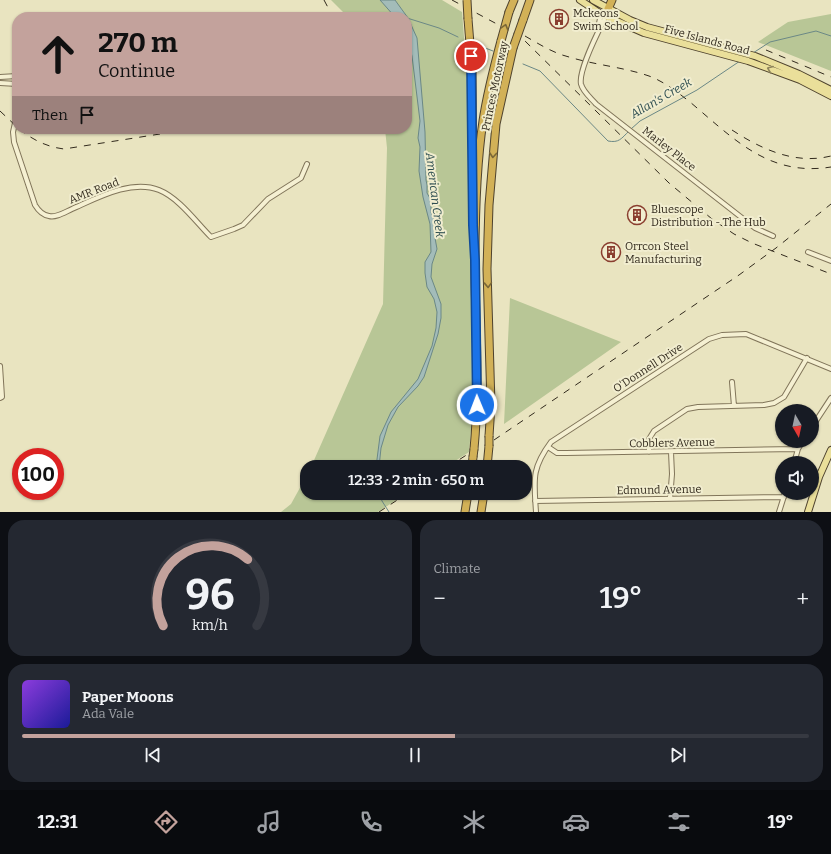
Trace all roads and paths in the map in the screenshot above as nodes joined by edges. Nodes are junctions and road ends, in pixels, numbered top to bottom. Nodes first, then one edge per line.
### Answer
1 (467, 0) edge
2 (514, 0) edge
3 (530, 0) edge
4 (580, 0) edge
5 (593, 0) edge
6 (612, 0) edge
7 (605, 9) edge
8 (12, 76) edge
9 (0, 77) edge
10 (0, 83) edge
11 (12, 84) edge
12 (831, 90) edge
13 (831, 96) edge
14 (13, 134) edge
15 (307, 164) dead end
16 (773, 236) dead end
17 (808, 252) dead end
18 (475, 260) junction
19 (831, 261) edge
20 (807, 358) junction
21 (0, 366) edge
22 (831, 369) edge
23 (732, 382) dead end
24 (0, 398) edge
25 (831, 398) edge
26 (734, 406) junction
27 (819, 416) edge
28 (548, 447) junction
29 (798, 449) joint
30 (831, 450) edge
31 (649, 452) junction
32 (671, 452) junction
33 (796, 456) edge
34 (473, 460) edge
35 (488, 460) edge
36 (775, 495) edge
37 (670, 499) junction
38 (467, 500) edge
39 (483, 500) edge
40 (783, 500) edge
41 (535, 501) junction
42 (465, 512) edge
43 (481, 512) edge
44 (536, 512) edge
45 (779, 512) edge
46 (808, 512) edge

1 - 18 highway, bridge
18 -> 2 highway, Princes Motorway, bridge
3 -> 35 highway, Princes Motorway, bridge
4 - 7 main road, Five Islands Road
5 - 7 main road, Five Islands Road
6 - 7 highway
7 - 12 main road, Five Islands Road
13 -> 7 main road, Five Islands Road
7 - 16 street, Marley Place
8 - 9 street
10 - 11 street
14 - 15 street, AMR Road
17 - 19 street
18 - 34 highway, Princes Motorway, bridge
20 - 22 street, O'Donnell Drive
20 - 26 street
20 - 28 street, O'Donnell Drive
21 - 24 street
23 - 26 street
25 - 27 street
26 - 31 street
28 - 31 street, Cobblers Avenue
28 - 41 street, O'Donnell Drive
29 - 32 street, Cobblers Avenue
29 - 33 street
30 - 46 main road
31 - 32 street, Cobblers Avenue
32 - 37 street
36 - 37 street, Edmund Avenue
37 - 41 street, Edmund Avenue
38 - 42 highway
39 - 43 highway
40 - 45 street
41 - 44 street, O'Donnell Drive

